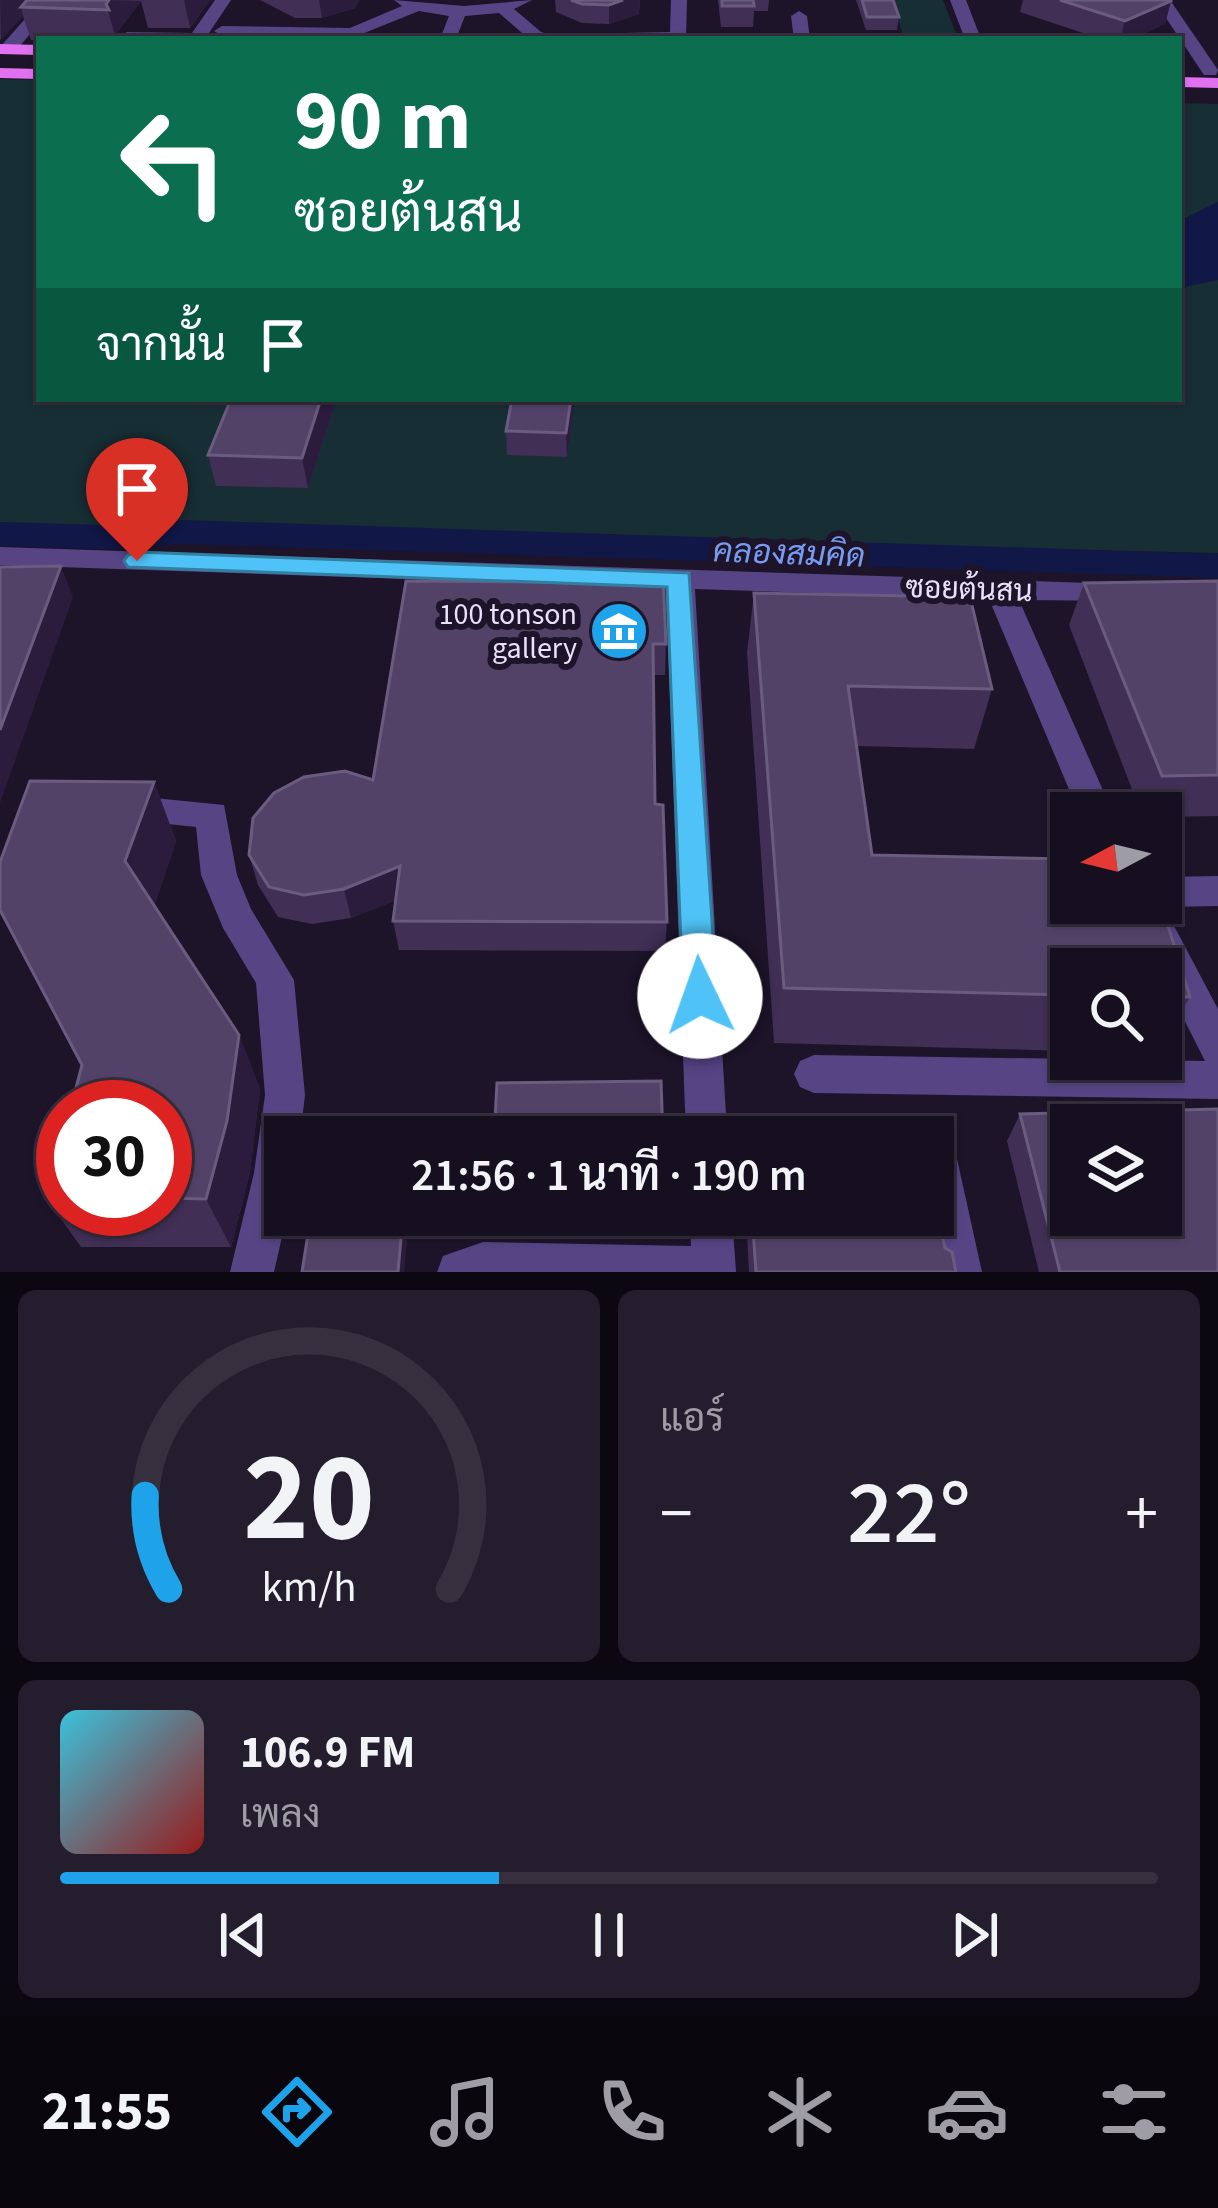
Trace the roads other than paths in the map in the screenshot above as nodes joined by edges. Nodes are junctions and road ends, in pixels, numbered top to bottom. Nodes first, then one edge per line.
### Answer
1 (51, 0) edge
2 (223, 0) edge
3 (242, 0) edge
4 (398, 0) edge
5 (524, 0) edge
6 (679, 0) edge
7 (1162, 0) edge
8 (417, 6) junction
9 (966, 6) edge
10 (502, 8) junction
11 (459, 10) junction
12 (799, 16) dead end
13 (140, 18) dead end
14 (219, 35) edge
15 (128, 36) edge
16 (198, 36) edge
17 (449, 36) edge
18 (536, 36) edge
19 (678, 36) edge
20 (802, 36) edge
21 (973, 36) edge
22 (36, 50) edge
23 (2, 53) edge
24 (36, 61) edge
25 (1182, 70) edge
26 (0, 74) edge
27 (36, 74) edge
28 (1215, 75) edge
29 (1182, 81) edge
30 (1182, 94) edge
31 (1218, 95) edge
32 (0, 556) edge
33 (680, 579) junction
34 (1000, 590) junction
35 (1153, 595) edge
36 (1087, 792) edge
37 (98, 808) edge
38 (1218, 891) edge
39 (1182, 892) edge
40 (1154, 924) edge
41 (1218, 1048) edge
42 (814, 1074) dead end
43 (1218, 1080) edge
44 (706, 1116) edge
45 (712, 1236) edge
46 (952, 1236) edge
47 (714, 1270) edge
48 (252, 1272) edge
49 (459, 1272) edge
50 (960, 1272) edge

1 - 23 street
2 - 16 street
3 - 14 street
4 - 8 street
5 - 10 street
6 - 19 street
7 - 28 street
8 - 11 street
8 - 14 street
9 - 21 street
10 - 11 street
10 - 18 street
11 - 17 street
12 - 20 street
13 - 15 street
22 - 23 main road
23 - 24 main road
25 - 28 main road
26 - 27 main road
28 - 29 main road
30 - 31 main road
32 - 33 street, ซอยต้นสน
33 - 34 street, ซอยต้นสน
33 - 44 street
34 - 35 street, ซอยต้นสน
34 - 36 street
37 - 48 street
38 - 39 street
40 - 41 street
42 - 43 street
45 - 47 street
46 - 50 street
47 - 49 street

